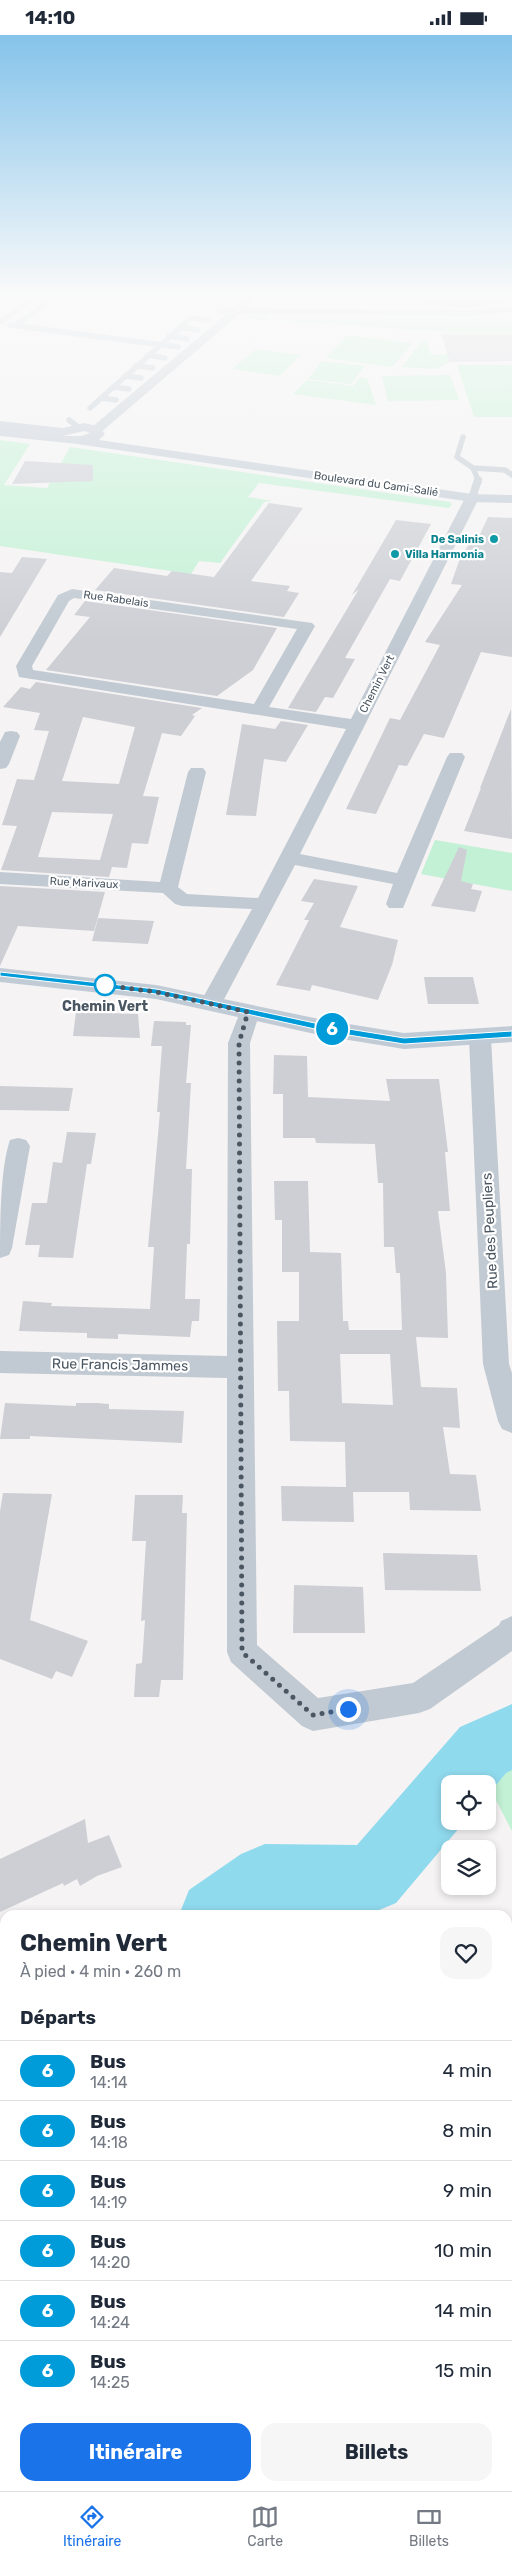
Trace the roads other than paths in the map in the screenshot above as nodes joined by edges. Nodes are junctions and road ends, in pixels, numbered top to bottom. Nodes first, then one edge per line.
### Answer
1 (105, 410) edge
2 (107, 410) edge
3 (0, 425) edge
4 (0, 432) edge
5 (79, 432) junction
6 (463, 437) dead end
7 (472, 468) junction
8 (512, 475) edge
9 (472, 497) junction
10 (512, 499) edge
11 (259, 709) junction
12 (356, 725) junction
13 (11, 736) dead end
14 (456, 757) dead end
15 (0, 764) edge
16 (197, 772) dead end
17 (289, 858) junction
18 (0, 878) edge
19 (404, 880) junction
20 (168, 888) junction
21 (263, 904) junction
22 (396, 904) dead end
23 (0, 975) edge
24 (211, 1003) junction
25 (248, 1012) junction
26 (512, 1034) edge
27 (480, 1038) junction
28 (18, 1146) dead end
29 (0, 1248) edge
30 (0, 1362) edge
31 (240, 1367) junction
32 (512, 1421) edge
33 (512, 1631) edge

1 - 5 street
2 - 5 street
3 - 5 street, Boulevard du Cami-Salié
4 - 5 street, Boulevard du Cami-Salié
5 - 9 street, Boulevard du Cami-Salié
6 - 7 lane
7 - 8 lane
7 - 9 lane
9 - 10 street, Boulevard du Cami-Salié
9 - 12 street, Chemin Vert
11 - 11 street, Rue Rabelais
11 - 12 street, Rue Rabelais
12 - 17 street, Chemin Vert
13 - 15 street
14 - 19 street
16 - 20 street
17 - 19 street
17 - 21 street, Chemin Vert
18 - 20 street, Rue Marivaux
19 - 22 street
20 - 21 street, Rue Marivaux
21 - 24 street, Chemin Vert
23 - 24 street
24 - 25 street
25 - 27 street
25 - 31 street
26 - 27 street
27 - 32 street, Rue des Peupliers
28 - 29 street
30 - 31 street, Rue Francis Jammes
31 - 33 street

